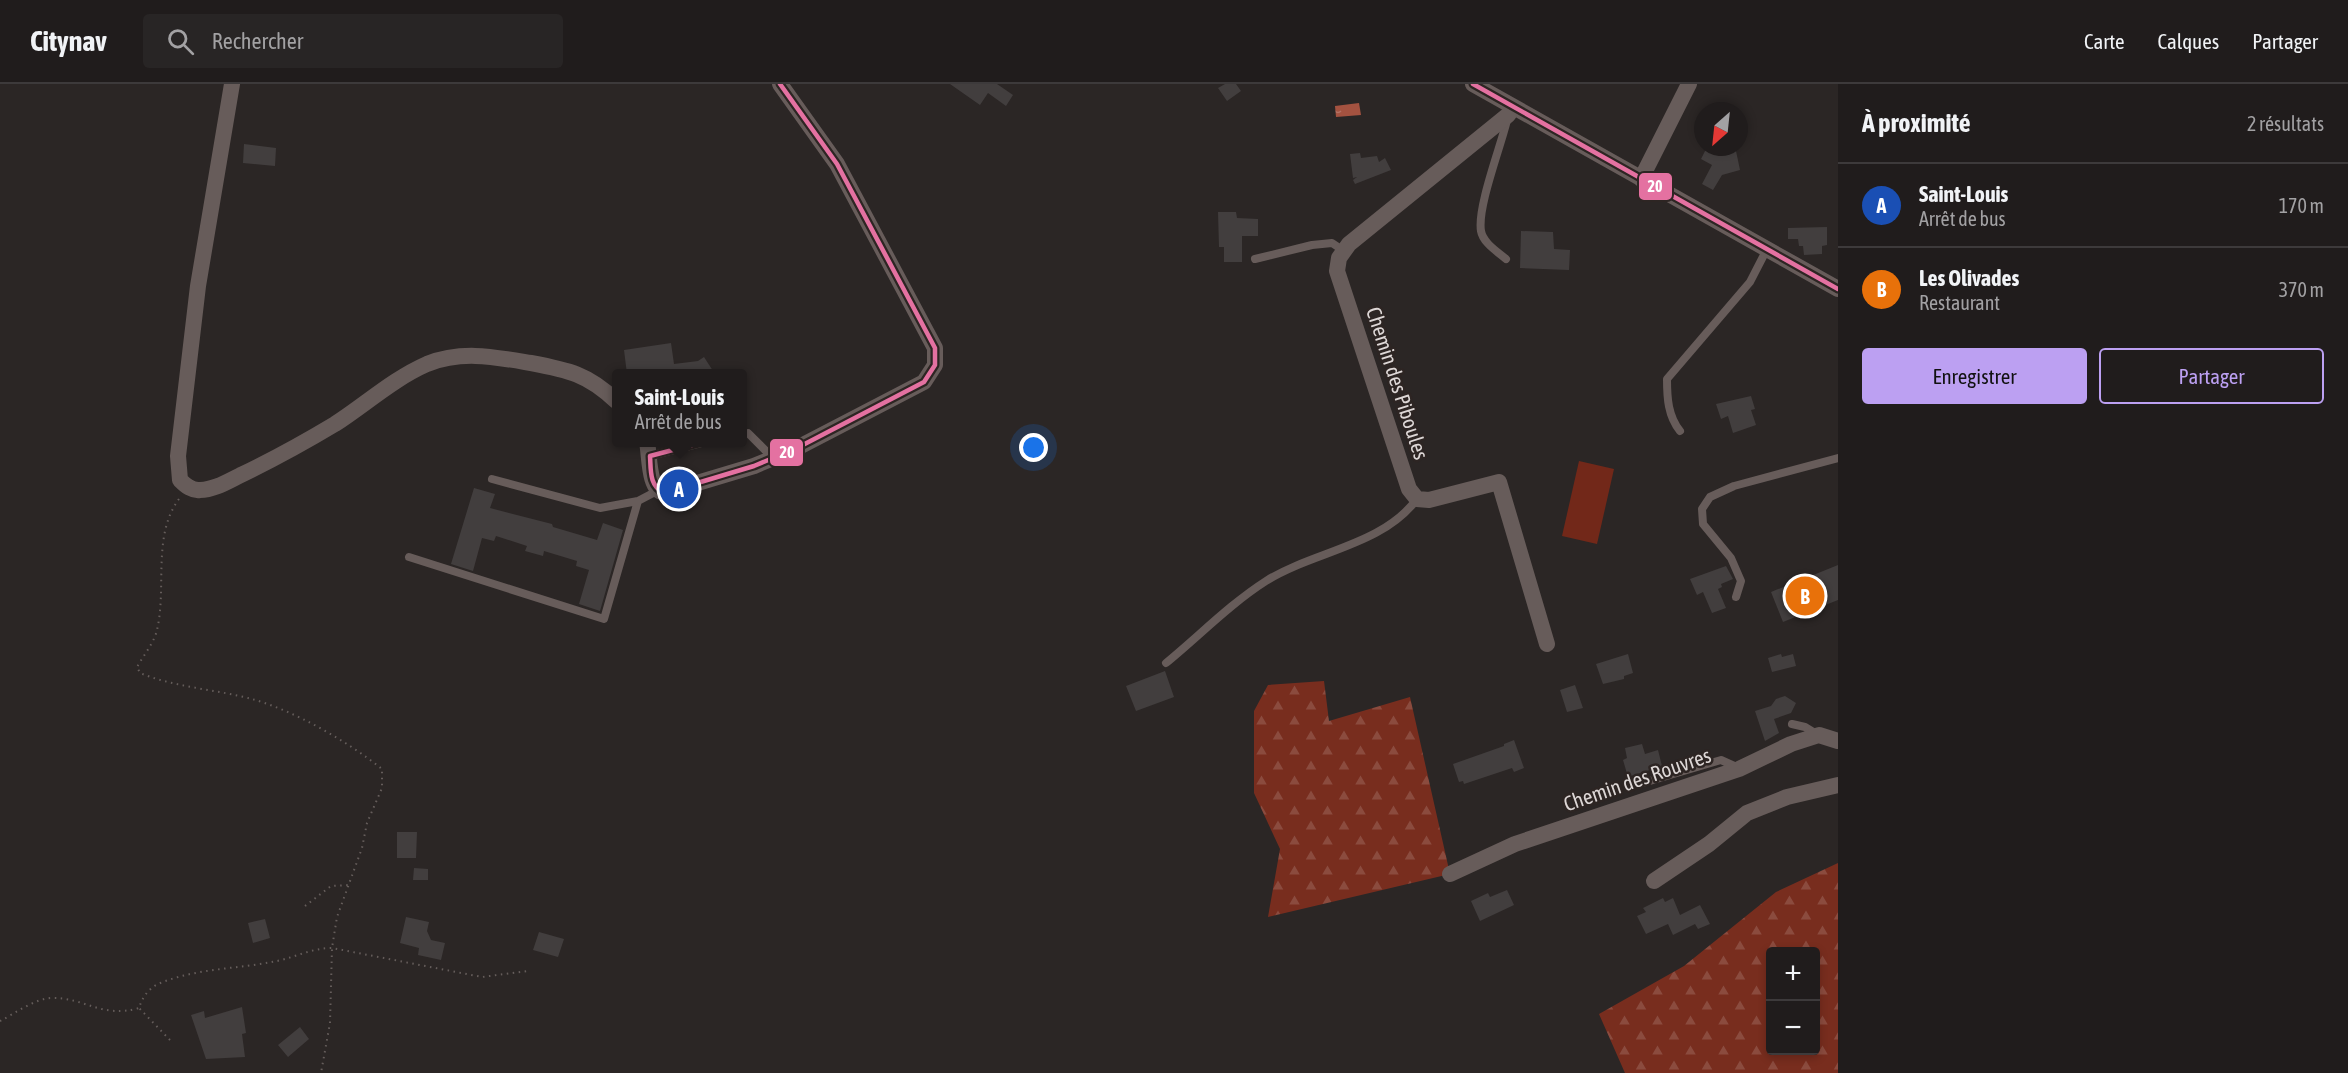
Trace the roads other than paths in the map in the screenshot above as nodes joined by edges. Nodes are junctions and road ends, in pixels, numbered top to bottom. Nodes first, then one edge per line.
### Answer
1 (232, 84) edge
2 (780, 84) edge
3 (1473, 84) edge
4 (1689, 84) edge
5 (1507, 101) edge
6 (1641, 179) junction
7 (1767, 249) junction
8 (1344, 251) junction
9 (1255, 259) dead end
10 (1506, 259) dead end
11 (1838, 289) edge
12 (612, 398) edge
13 (1680, 431) dead end
14 (747, 433) edge
15 (664, 447) edge
16 (648, 449) edge
17 (774, 458) junction
18 (1838, 458) edge
19 (492, 479) dead end
20 (657, 490) junction
21 (1418, 499) junction
22 (638, 501) junction
23 (409, 557) dead end
24 (1736, 597) dead end
25 (1546, 644) dead end
26 (1166, 663) dead end
27 (1792, 724) dead end
28 (1819, 735) junction
29 (1838, 741) edge
30 (1739, 769) junction
31 (1643, 783) dead end
32 (1838, 786) edge
33 (1450, 874) dead end
34 (1654, 881) dead end

1 - 12 street
2 - 17 street
3 - 5 street
4 - 6 street
5 - 6 street
5 - 8 street
5 - 10 lane
6 - 7 street
7 - 11 street
7 - 13 lane
8 - 9 lane
8 - 21 street, Chemin des Piboules
14 - 17 lane
15 - 16 lane
16 - 20 street
17 - 20 street
18 - 24 lane
19 - 22 lane
20 - 22 lane
21 - 25 street
21 - 26 lane
22 - 23 lane
27 - 28 lane
28 - 29 street
28 - 30 street, Chemin des Rouvres
30 - 31 lane
30 - 33 street, Chemin des Rouvres
32 - 34 street

